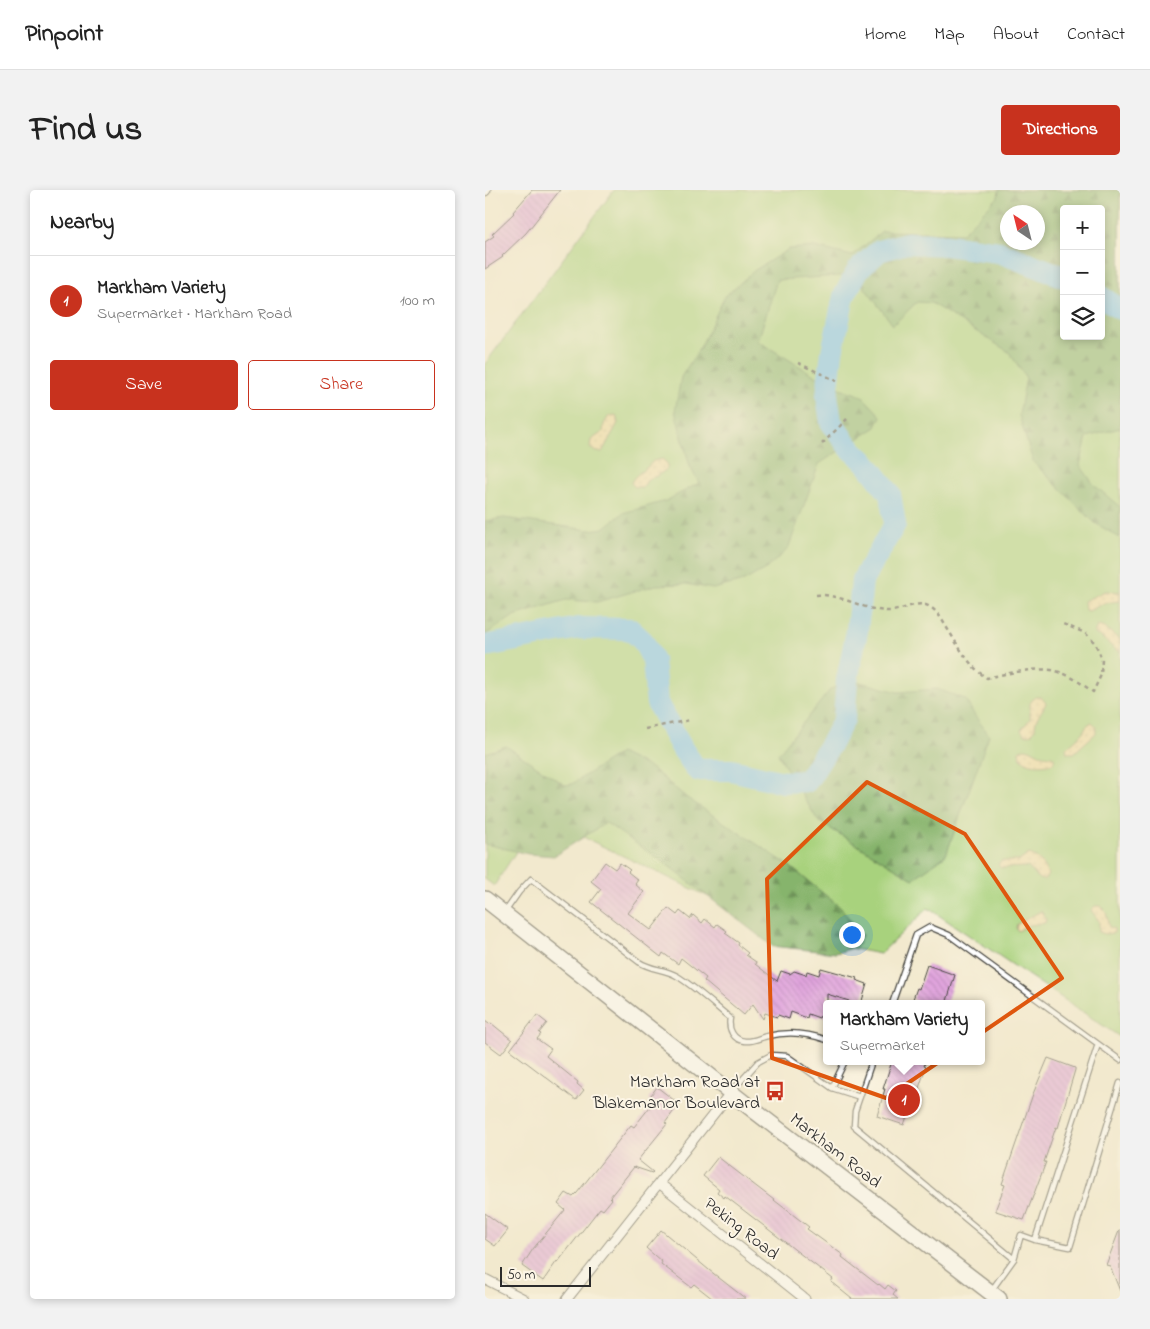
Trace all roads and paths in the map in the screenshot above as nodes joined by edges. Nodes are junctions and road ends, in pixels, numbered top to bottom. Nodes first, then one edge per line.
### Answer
1 (798, 364) dead end
2 (837, 381) dead end
3 (847, 419) dead end
4 (822, 444) dead end
5 (816, 595) dead end
6 (1063, 624) dead end
7 (690, 720) dead end
8 (645, 729) dead end
9 (485, 899) edge
10 (504, 914) junction
11 (893, 1000) edge
12 (823, 1039) edge
13 (1098, 1044) junction
14 (1120, 1060) edge
15 (843, 1065) edge
16 (871, 1065) edge
17 (1120, 1083) edge
18 (832, 1088) junction
19 (731, 1092) junction
20 (860, 1097) junction
21 (659, 1183) junction
22 (1035, 1240) junction
23 (1014, 1260) junction
24 (485, 1279) edge
25 (995, 1296) edge
26 (524, 1299) edge
27 (567, 1299) edge
28 (805, 1299) edge

1 - 2 path
3 - 4 path
5 - 6 path
7 - 8 path
9 - 10 main road, Markham Road
10 - 12 lane
10 - 19 main road, Markham Road
11 - 13 lane
13 - 14 lane
13 - 22 lane
15 - 18 lane
16 - 20 lane
17 - 22 lane
18 - 19 lane
18 - 20 lane
19 - 21 street
19 - 25 main road, Markham Road
20 - 23 lane
21 - 27 street
21 - 28 street, Peking Road
22 - 23 lane
23 - 25 lane
24 - 26 street

